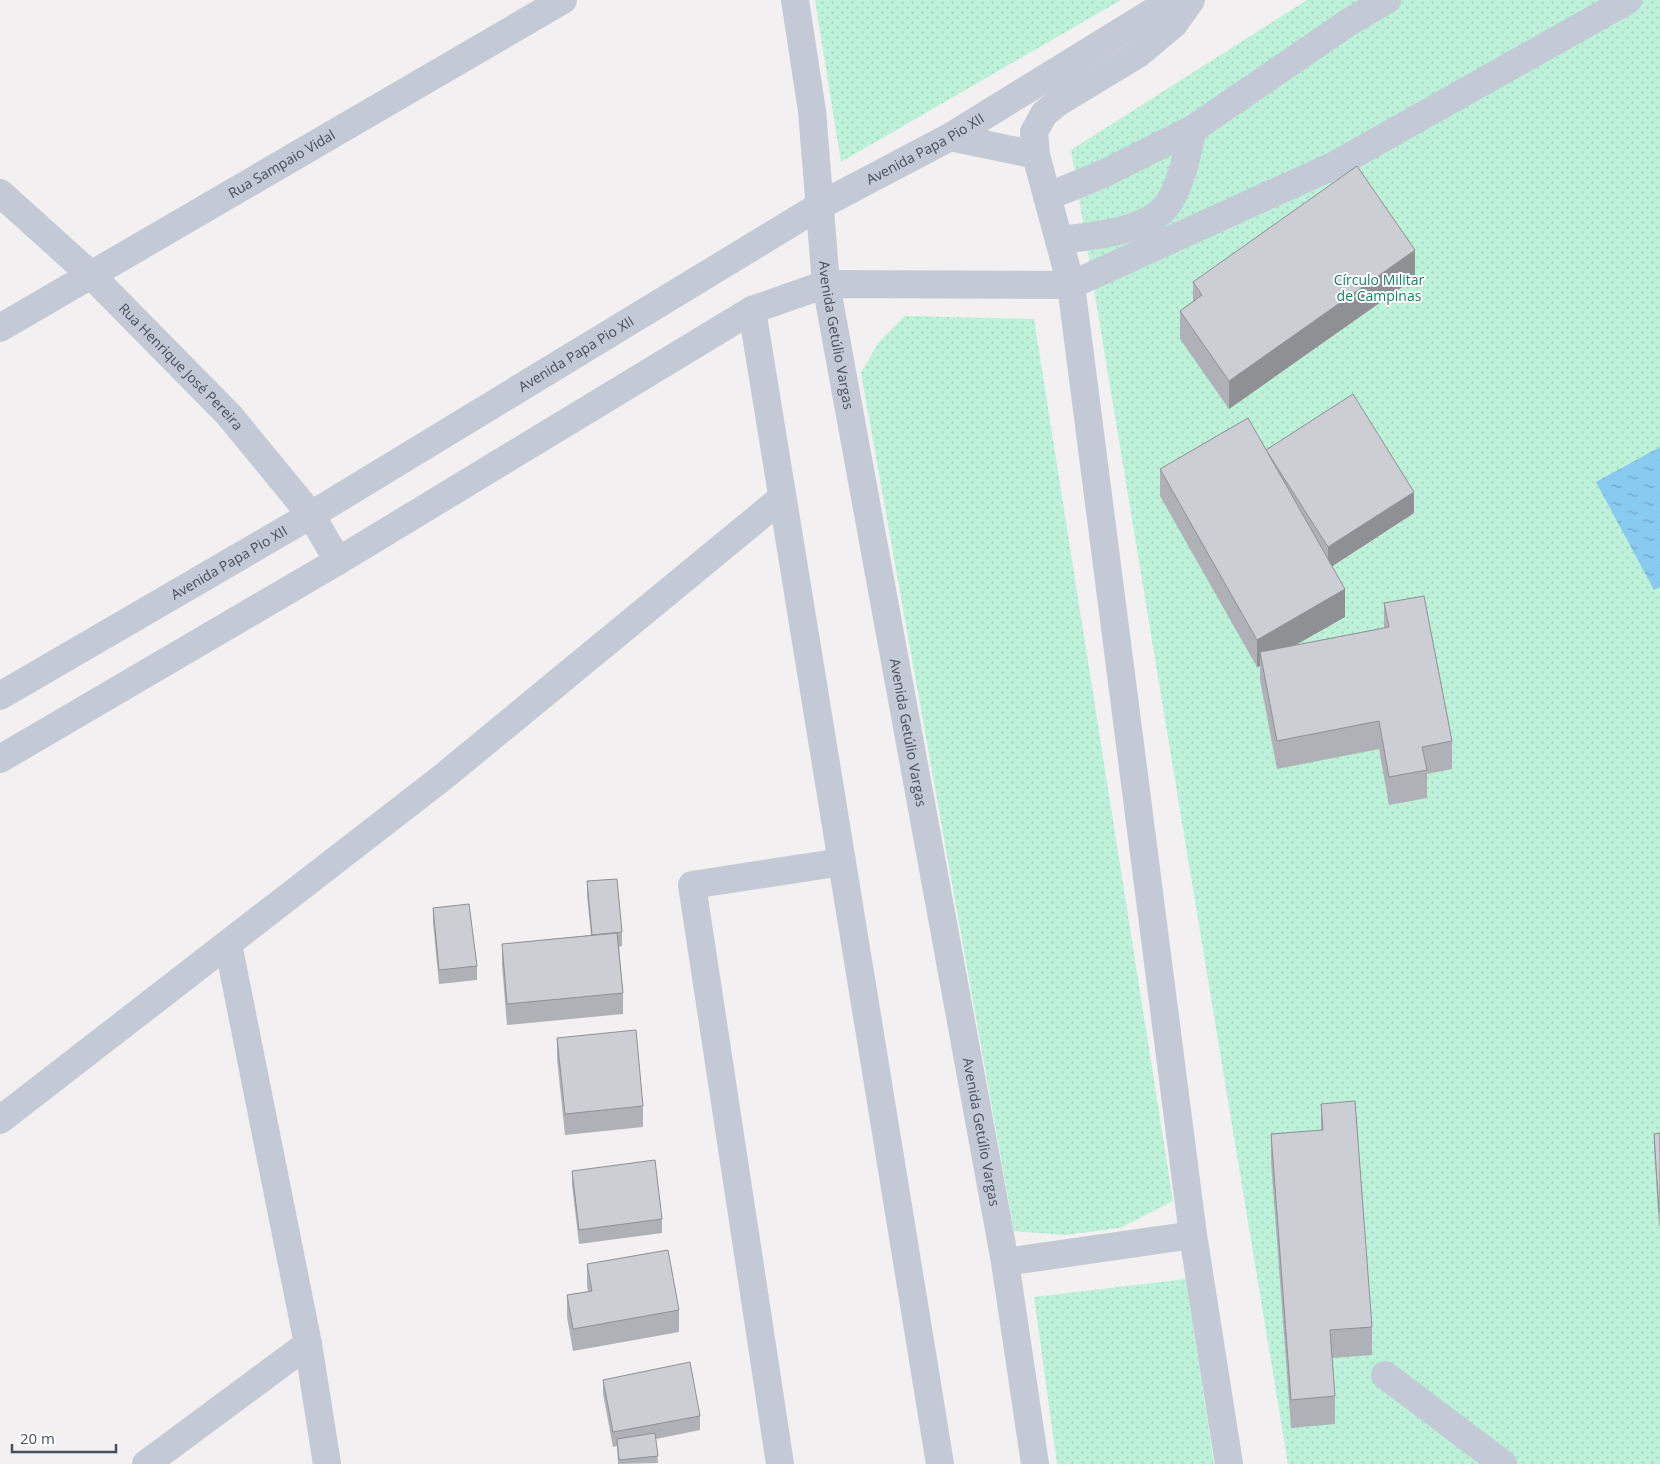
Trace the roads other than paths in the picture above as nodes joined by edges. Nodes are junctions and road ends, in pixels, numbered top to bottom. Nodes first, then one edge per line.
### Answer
1 (563, 0) edge
2 (795, 0) edge
3 (1191, 0) edge
4 (1387, 0) edge
5 (1628, 0) edge
6 (1162, 6) edge
7 (1193, 129) junction
8 (950, 137) junction
9 (1036, 155) junction
10 (0, 193) edge
11 (1047, 197) junction
12 (821, 205) junction
13 (1059, 240) junction
14 (91, 275) junction
15 (826, 284) junction
16 (1071, 285) junction
17 (752, 310) junction
18 (0, 328) edge
19 (782, 498) junction
20 (311, 515) junction
21 (338, 561) junction
22 (0, 696) edge
23 (0, 759) edge
24 (842, 862) junction
25 (228, 944) junction
26 (0, 1120) edge
27 (1193, 1235) junction
28 (1004, 1262) junction
29 (308, 1344) junction
30 (1385, 1375) dead end
31 (146, 1464) edge
32 (327, 1464) edge
33 (780, 1464) edge
34 (940, 1464) edge
35 (1035, 1464) edge
36 (1229, 1464) edge
37 (1503, 1464) edge

1 - 14 street, Rua Sampaio Vidal
2 - 12 street, Avenida Getúlio Vargas
3 - 9 street
4 - 7 street
5 - 16 street
6 - 8 street, Avenida Papa Pio XII
7 - 11 street
7 - 13 street
8 - 9 street
8 - 12 street, Avenida Papa Pio XII
9 - 11 street
10 - 14 street, Rua Henrique José Pereira
11 - 13 street
12 - 15 street, Avenida Getúlio Vargas
12 - 20 street, Avenida Papa Pio XII
13 - 16 street
14 - 18 street, Rua Sampaio Vidal
14 - 20 street, Rua Henrique José Pereira
15 - 16 street
15 - 17 street
15 - 28 street, Avenida Getúlio Vargas
16 - 27 street
17 - 19 street
17 - 21 street
19 - 24 street
19 - 25 street
20 - 21 street, Rua Henrique José Pereira
20 - 22 street, Avenida Papa Pio XII
21 - 23 street
24 - 33 street
24 - 34 street
25 - 26 street
25 - 29 street
27 - 28 street
27 - 36 street
28 - 35 street, Avenida Getúlio Vargas
29 - 31 street
29 - 32 street
30 - 37 street

